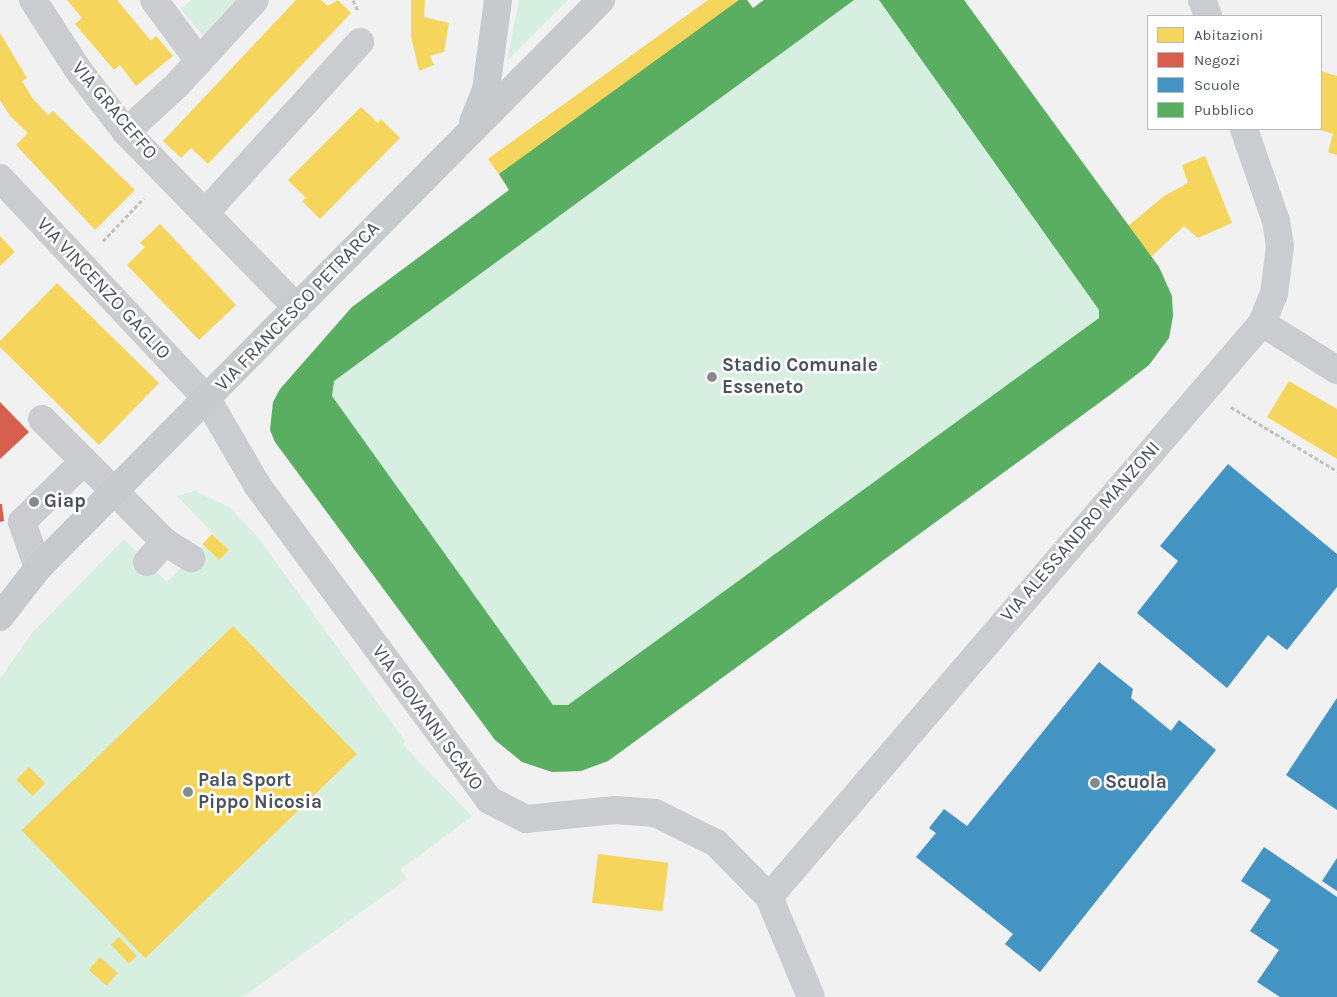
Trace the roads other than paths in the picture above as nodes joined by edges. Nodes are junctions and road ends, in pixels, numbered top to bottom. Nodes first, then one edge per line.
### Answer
1 (33, 0) edge
2 (154, 0) edge
3 (255, 0) edge
4 (498, 0) edge
5 (601, 0) edge
6 (1202, 0) edge
7 (1208, 15) edge
8 (360, 42) dead end
9 (199, 60) junction
10 (1244, 130) edge
11 (126, 132) junction
12 (467, 135) junction
13 (0, 178) edge
14 (205, 213) junction
15 (297, 308) junction
16 (1262, 323) junction
17 (1337, 370) edge
18 (207, 399) junction
19 (42, 419) dead end
20 (83, 462) junction
21 (114, 493) junction
22 (191, 558) dead end
23 (38, 568) junction
24 (0, 617) edge
25 (769, 897) junction
26 (811, 997) edge

1 - 11 street, VIA GRACEFFO
2 - 9 street
3 - 9 street
4 - 12 main road
5 - 12 main road, VIA FRANCESCO PETRARCA
6 - 7 street
8 - 14 street
9 - 11 street
10 - 16 street, VIA ALESSANDRO MANZONI
11 - 14 street, VIA GRACEFFO
12 - 15 main road, VIA FRANCESCO PETRARCA
13 - 18 street, VIA VINCENZO GAGLIO
14 - 15 street, VIA GRACEFFO
15 - 18 main road, VIA FRANCESCO PETRARCA
16 - 17 street
16 - 25 street, VIA ALESSANDRO MANZONI
18 - 21 main road, VIA FRANCESCO PETRARCA
18 - 25 street, VIA GIOVANNI SCAVO
19 - 20 street
20 - 21 street
20 - 23 street
21 - 22 street
21 - 23 main road, VIA FRANCESCO PETRARCA
23 - 24 main road, VIA FRANCESCO PETRARCA
25 - 26 street

